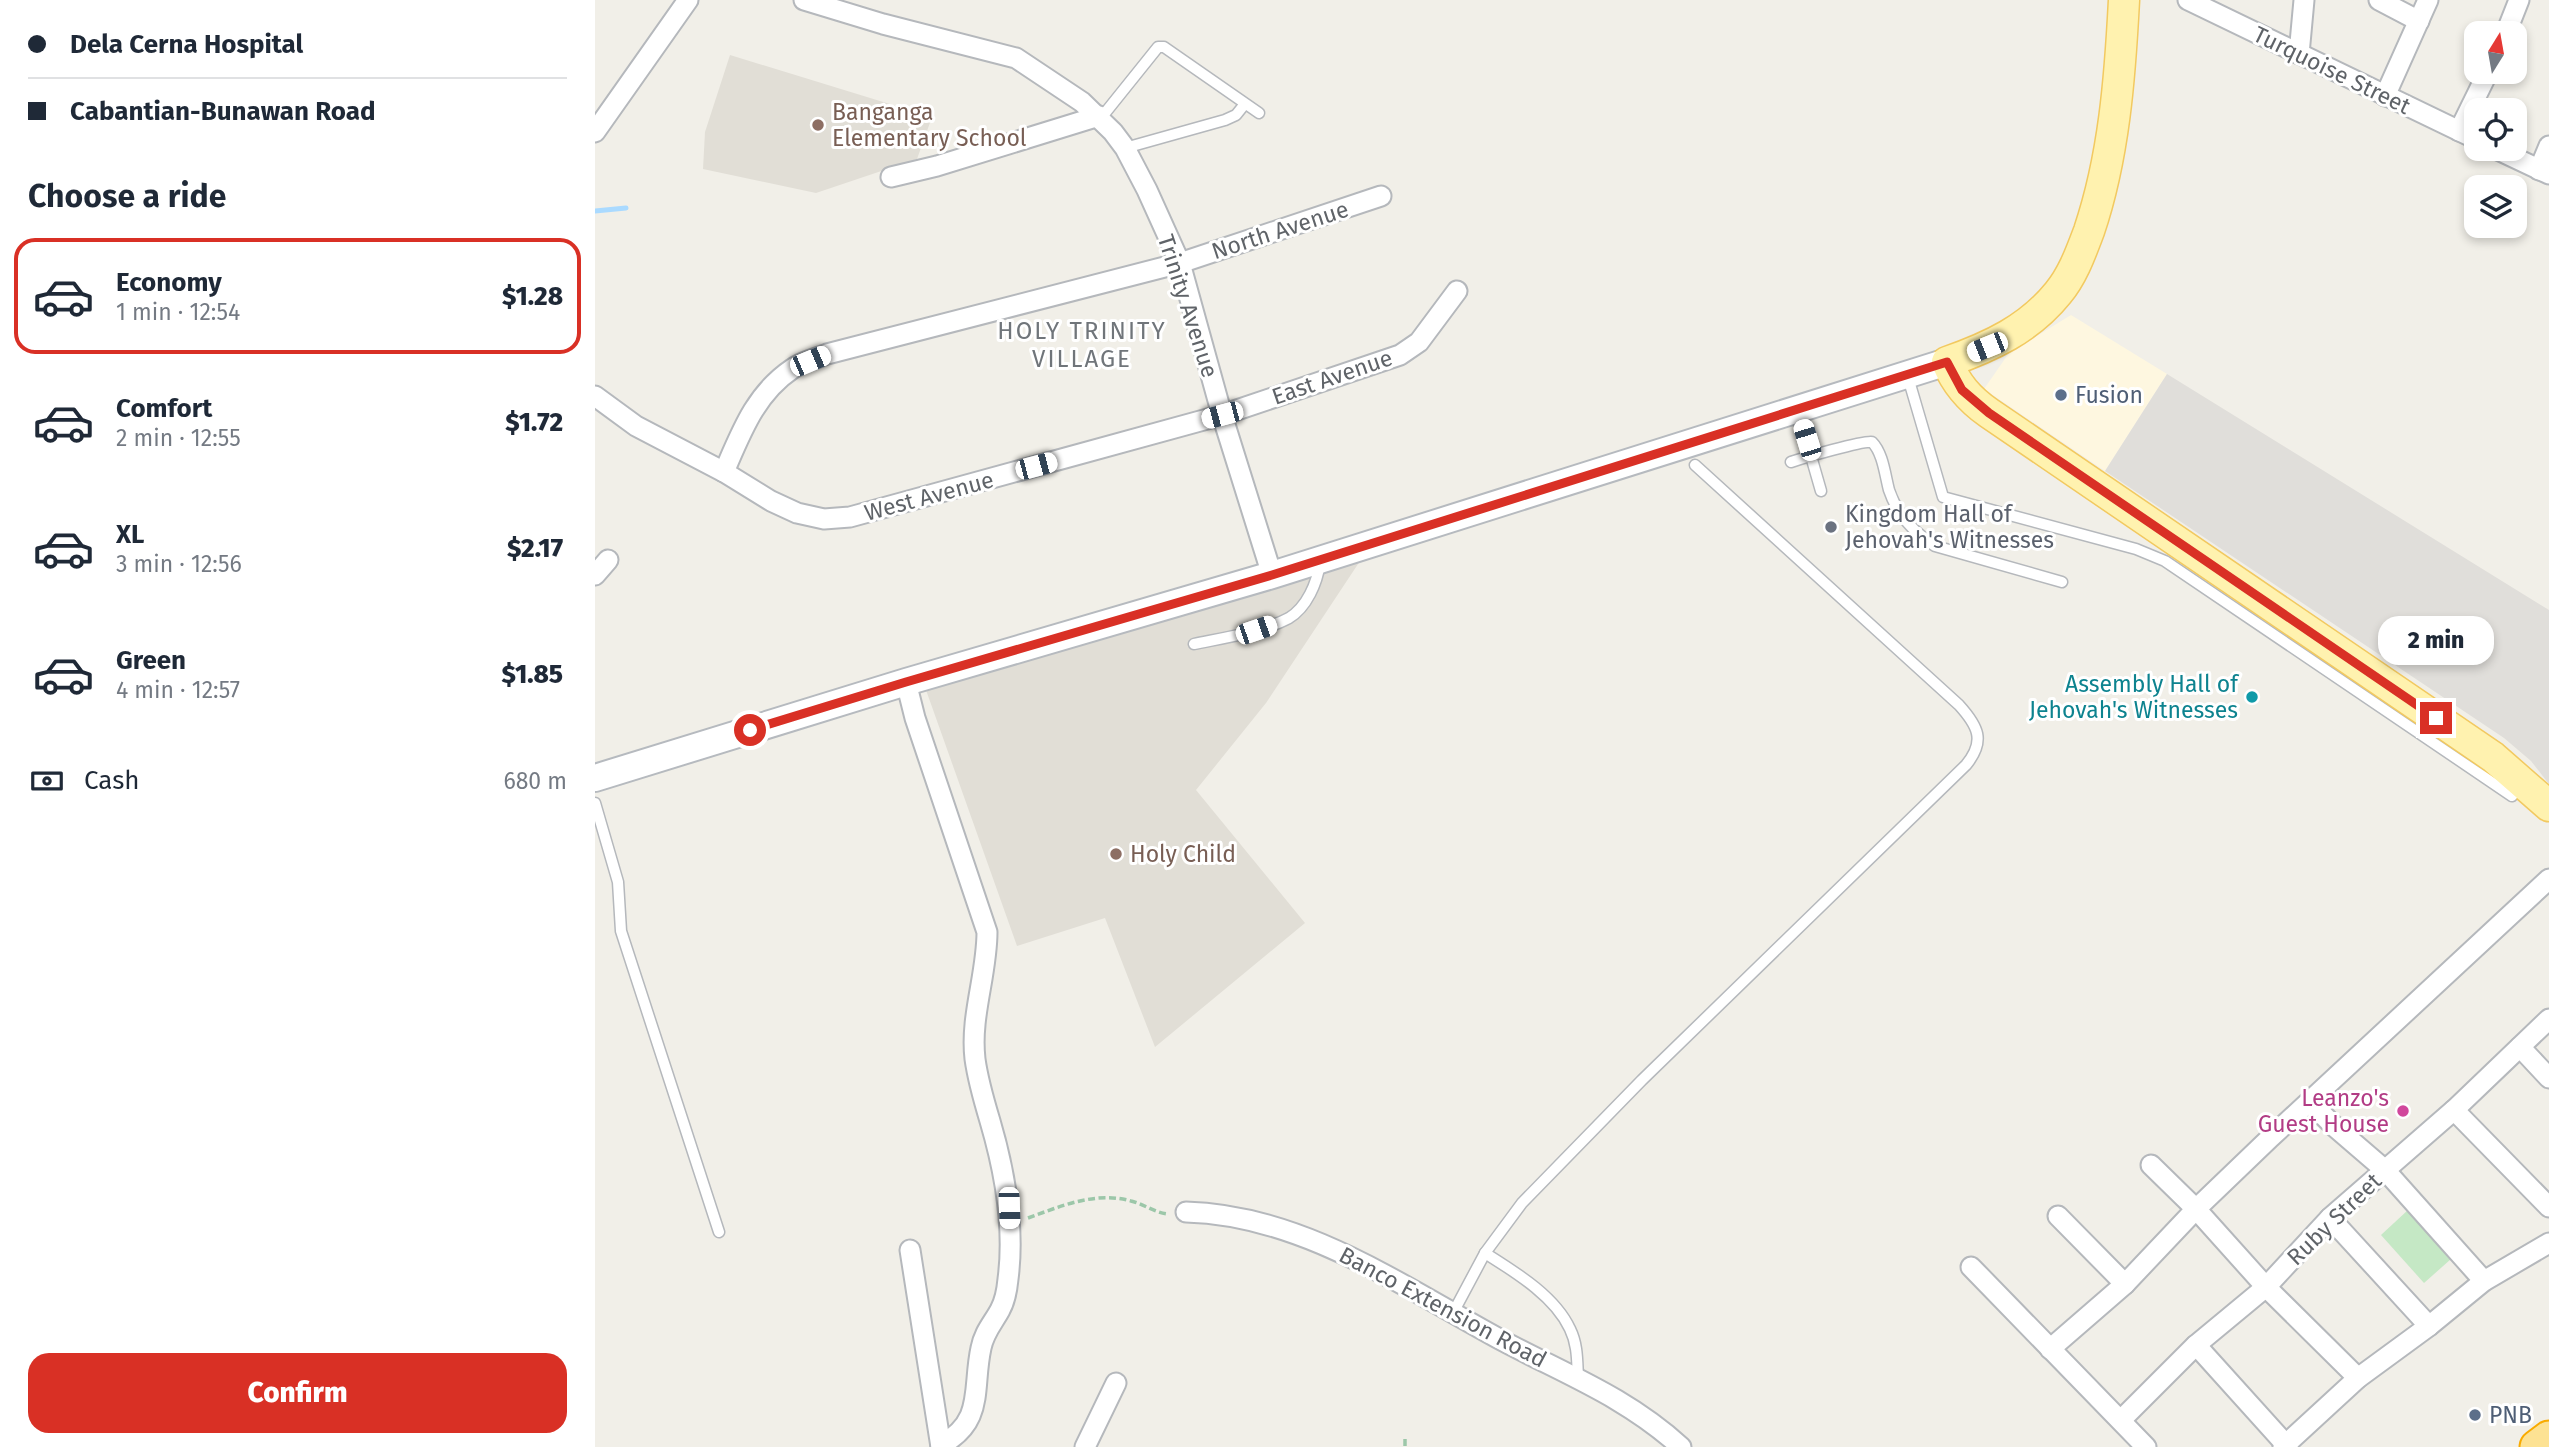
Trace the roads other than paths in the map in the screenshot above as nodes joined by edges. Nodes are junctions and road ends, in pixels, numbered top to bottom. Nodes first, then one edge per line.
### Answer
1 (688, 0) edge
2 (804, 0) edge
3 (2124, 0) edge
4 (2188, 0) edge
5 (2304, 0) edge
6 (2379, 0) edge
7 (2428, 0) edge
8 (2519, 0) edge
9 (2223, 8) edge
10 (2419, 21) junction
11 (2511, 21) edge
12 (2299, 54) junction
13 (2385, 96) junction
14 (1244, 104) junction
15 (1259, 113) dead end
16 (1100, 117) junction
17 (595, 132) edge
18 (2464, 133) edge
19 (2549, 146) edge
20 (1125, 148) junction
21 (2521, 161) edge
22 (2544, 172) edge
23 (891, 177) dead end
24 (1381, 196) dead end
25 (1179, 263) junction
26 (1457, 291) dead end
27 (1947, 362) junction
28 (1907, 374) junction
29 (595, 396) edge
30 (1797, 408) junction
31 (1222, 415) junction
32 (1811, 455) junction
33 (1791, 462) dead end
34 (1695, 465) dead end
35 (724, 472) junction
36 (1821, 491) dead end
37 (608, 560) dead end
38 (1321, 560) junction
39 (595, 575) edge
40 (1272, 575) junction
41 (2063, 582) dead end
42 (1194, 645) dead end
43 (906, 682) junction
44 (595, 778) edge
45 (2523, 781) junction
46 (595, 803) edge
47 (2549, 806) edge
48 (2549, 879) edge
49 (2549, 1019) edge
50 (2520, 1047) junction
51 (2549, 1078) edge
52 (2310, 1102) junction
53 (2454, 1110) junction
54 (2151, 1165) dead end
55 (2385, 1170) junction
56 (2549, 1207) edge
57 (2196, 1209) junction
58 (1186, 1213) road end
59 (2058, 1216) dead end
60 (2330, 1218) junction
61 (719, 1232) dead end
62 (2549, 1243) edge
63 (910, 1251) dead end
64 (1485, 1253) junction
65 (1971, 1267) dead end
66 (2484, 1281) junction
67 (2125, 1284) junction
68 (2266, 1287) junction
69 (1453, 1313) junction
70 (2429, 1326) junction
71 (2196, 1345) junction
72 (2050, 1349) junction
73 (1578, 1378) junction
74 (2358, 1378) junction
75 (1115, 1383) dead end
76 (2121, 1420) junction
77 (2549, 1438) edge
78 (941, 1446) edge
79 (2286, 1446) edge
80 (1085, 1447) edge
81 (1681, 1447) edge
82 (2146, 1447) edge
83 (2537, 1447) edge

1 - 17 street
2 - 16 street, Trinity Avenue
3 - 27 main road
4 - 9 street, Turquoise Street
5 - 12 street
6 - 10 street
7 - 10 street
8 - 11 street
9 - 12 street, Turquoise Street
10 - 13 street
12 - 13 street, Turquoise Street
13 - 18 street, Turquoise Street
14 - 15 lane
14 - 16 lane
14 - 20 lane
16 - 20 street, Trinity Avenue
16 - 23 street
19 - 22 street
20 - 25 street, Trinity Avenue
21 - 22 street
24 - 25 street, North Avenue
25 - 31 street, Trinity Avenue
25 - 35 street, North Avenue
26 - 31 street, East Avenue
27 - 28 main road
27 - 45 main road
28 - 30 main road
28 - 45 lane
29 - 35 street, West Avenue
30 - 32 lane
30 - 38 main road
31 - 35 street, West Avenue
31 - 40 street, Trinity Avenue
32 - 33 lane
32 - 36 lane
32 - 41 lane
34 - 64 lane
37 - 39 street
38 - 40 main road
38 - 42 lane
40 - 43 main road
43 - 44 main road
43 - 78 street
45 - 47 main road
46 - 61 lane
48 - 52 street
49 - 50 street, Ruby Street
50 - 51 street
50 - 53 street, Ruby Street
52 - 55 street
52 - 57 street
53 - 55 street, Ruby Street
53 - 56 street
54 - 57 street
55 - 60 street, Ruby Street
55 - 66 street
57 - 67 street
57 - 68 street
58 - 69 street, Banco Extension Road
59 - 67 street
60 - 68 street, Ruby Street
60 - 70 street
62 - 66 street
63 - 78 street
64 - 69 lane
64 - 73 lane
65 - 72 street
66 - 70 street
67 - 72 street
68 - 71 street, Ruby Street
68 - 74 street
69 - 73 street, Banco Extension Road
70 - 74 street
71 - 76 street, Ruby Street
71 - 79 street
72 - 76 street
73 - 81 street, Banco Extension Road
74 - 79 street
75 - 80 street
76 - 82 street
77 - 83 highway

